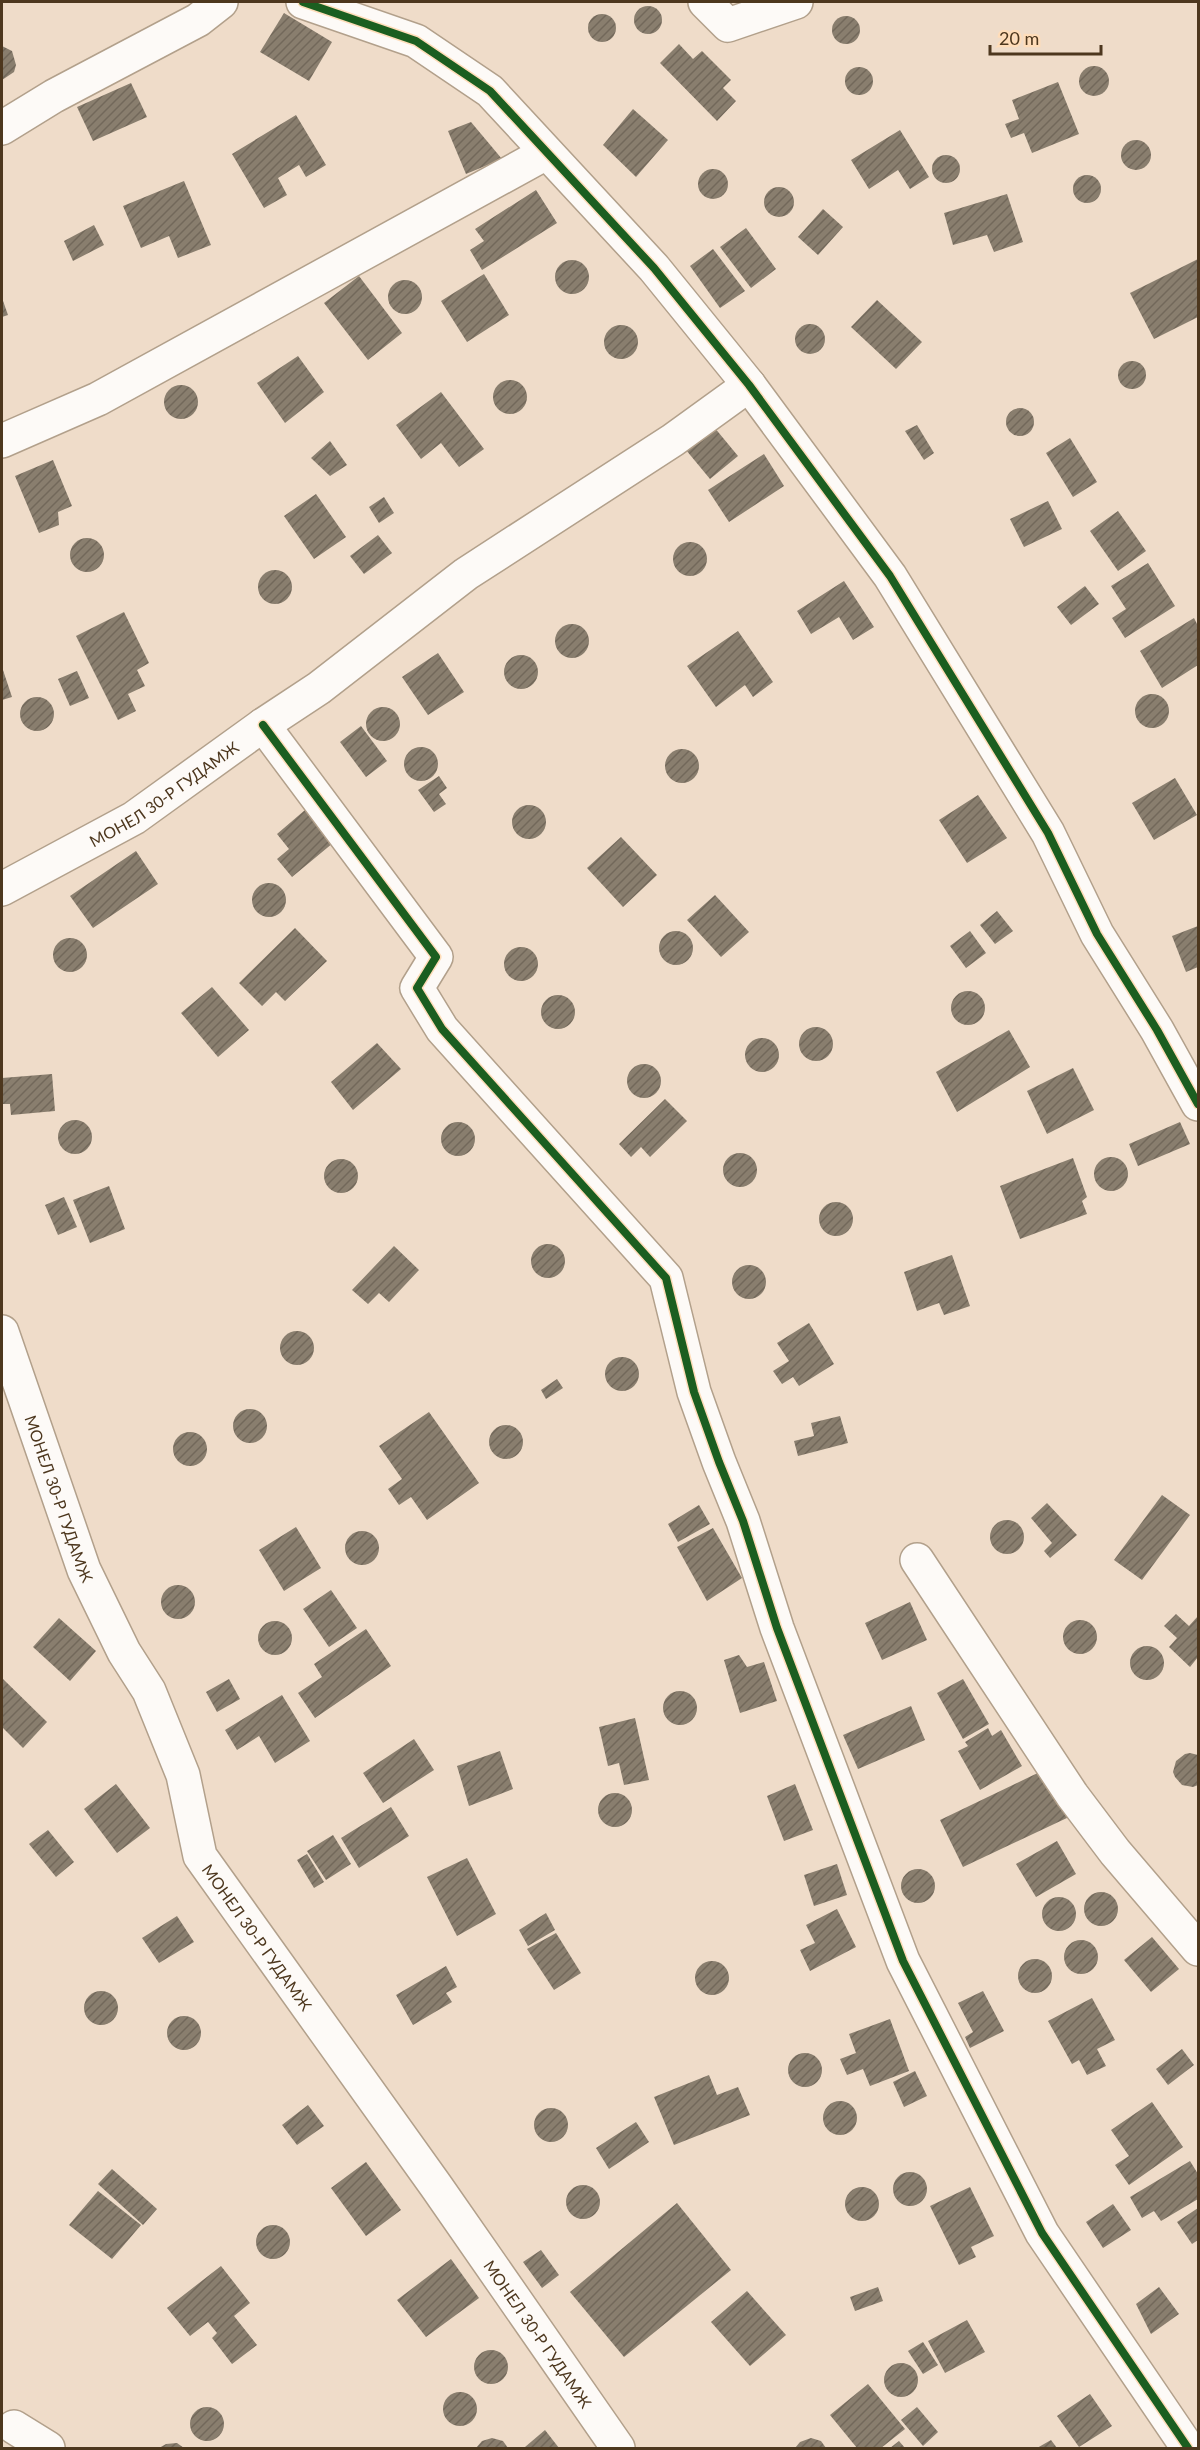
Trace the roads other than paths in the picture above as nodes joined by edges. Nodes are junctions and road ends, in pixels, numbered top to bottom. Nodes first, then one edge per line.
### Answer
1 (221, 2) edge
2 (303, 2) edge
3 (705, 2) edge
4 (796, 2) edge
5 (2, 128) edge
6 (546, 153) junction
7 (749, 385) junction
8 (2, 441) edge
9 (263, 725) junction
10 (2, 889) edge
11 (1198, 1104) edge
12 (2, 1332) edge
13 (916, 1560) dead end
14 (1198, 1949) edge
15 (14, 2427) dead end
16 (48, 2448) edge
17 (618, 2448) edge
18 (1188, 2448) edge

1 - 5 street
2 - 6 street
3 - 4 street
6 - 7 street
6 - 8 street
7 - 9 street, МОНЕЛ 30-Р ГУДАМЖ
7 - 11 street
9 - 10 street, МОНЕЛ 30-Р ГУДАМЖ
9 - 18 street
12 - 17 street, МОНЕЛ 30-Р ГУДАМЖ
13 - 14 street
15 - 16 street

